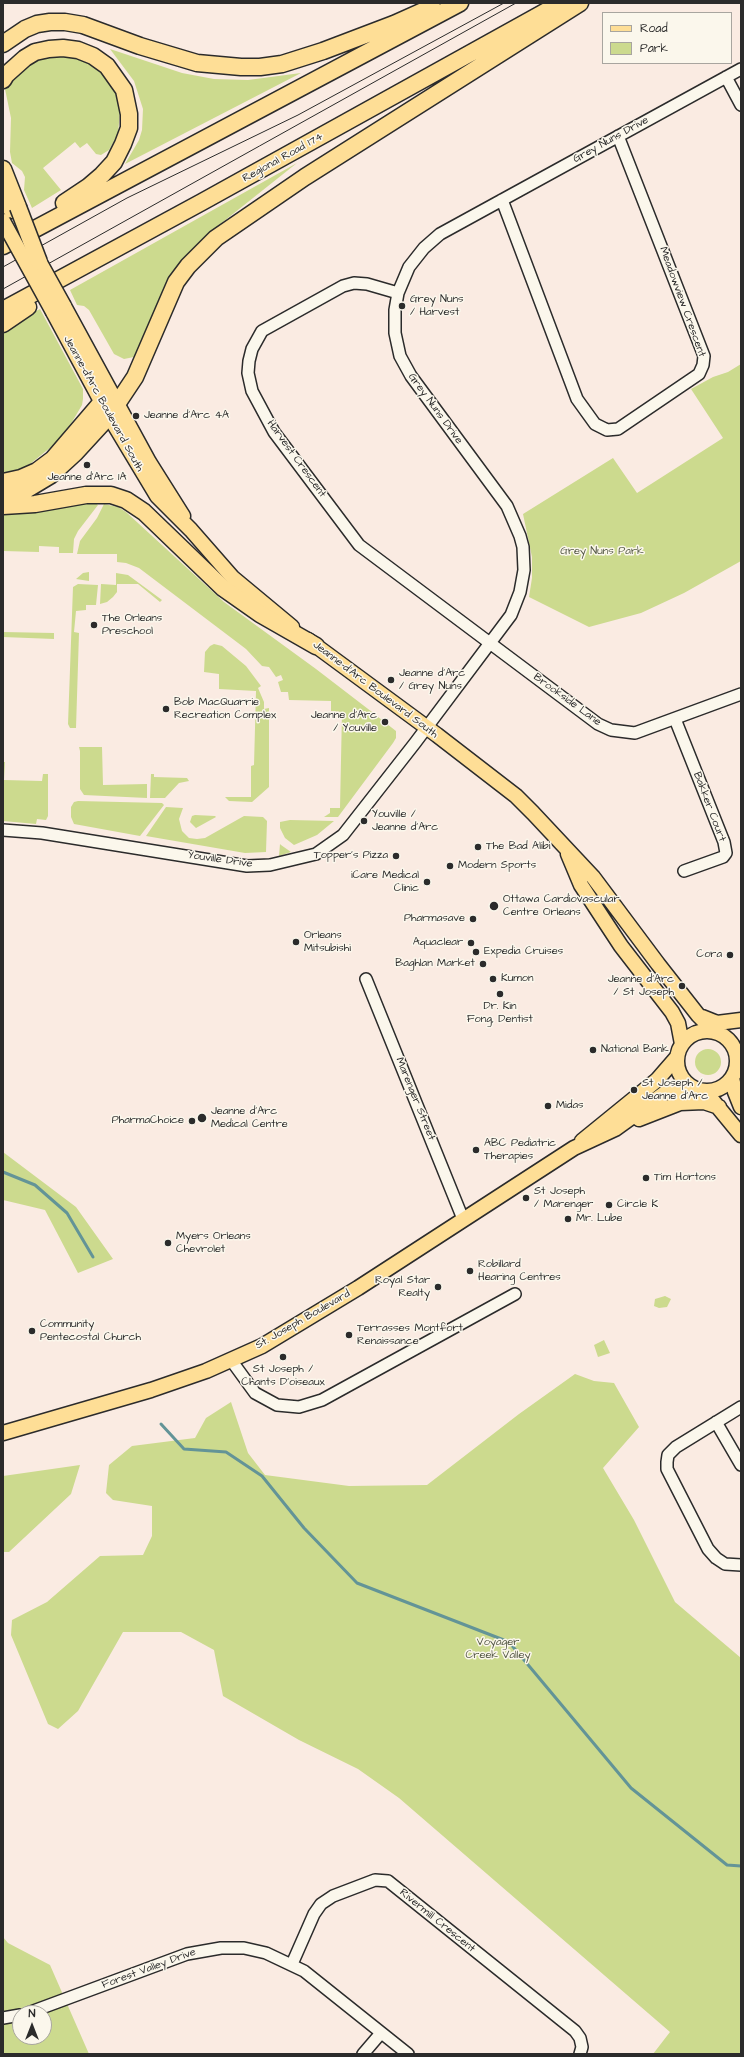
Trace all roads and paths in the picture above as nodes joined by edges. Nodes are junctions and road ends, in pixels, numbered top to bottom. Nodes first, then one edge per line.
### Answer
1 (441, 3) edge
2 (460, 3) edge
3 (561, 3) edge
4 (580, 3) edge
5 (3, 44) edge
6 (741, 69) edge
7 (726, 77) junction
8 (3, 80) edge
9 (741, 105) edge
10 (618, 136) junction
11 (3, 169) edge
12 (3, 197) edge
13 (502, 200) junction
14 (202, 202) junction
15 (11, 213) edge
16 (3, 239) edge
17 (3, 246) edge
18 (34, 264) joint
19 (398, 293) junction
20 (3, 310) edge
21 (3, 324) edge
22 (109, 408) junction
23 (3, 482) edge
24 (3, 496) edge
25 (3, 506) edge
26 (490, 643) junction
27 (316, 646) junction
28 (741, 694) edge
29 (675, 719) junction
30 (426, 727) junction
31 (3, 830) edge
32 (564, 844) junction
33 (684, 871) dead end
34 (366, 979) dead end
35 (698, 1015) junction
36 (741, 1020) edge
37 (720, 1034) junction
38 (741, 1035) edge
39 (679, 1051) junction
40 (737, 1070) edge
41 (697, 1089) junction
42 (719, 1107) junction
43 (741, 1107) edge
44 (615, 1129) junction
45 (741, 1135) edge
46 (574, 1148) junction
47 (463, 1219) junction
48 (515, 1294) dead end
49 (231, 1360) junction
50 (741, 1407) edge
51 (716, 1422) junction
52 (3, 1433) edge
53 (741, 1464) edge
54 (741, 1565) edge
55 (292, 1964) junction
56 (50, 2005) edge
57 (381, 2033) junction
58 (363, 2054) edge
59 (408, 2054) edge
60 (580, 2054) edge

1 - 5 highway
2 - 17 highway
3 - 14 highway, Regional Road 174
4 - 22 highway
6 - 7 street, Grey Nuns Drive
7 - 9 street
7 - 10 street, Grey Nuns Drive
8 - 16 highway
10 - 13 street, Grey Nuns Drive
10 - 13 street, Meadowview Crescent
11 - 15 highway
12 - 15 main road
13 - 19 street, Grey Nuns Drive
14 - 20 highway, Regional Road 174
14 - 21 highway
15 - 18 highway, bridge
18 - 22 main road, Jeanne-d'Arc Boulevard South, bridge
19 - 26 street, Grey Nuns Drive
19 - 26 street, Harvest Crescent
22 - 23 highway
22 - 24 highway
22 - 27 main road, Jeanne-d'Arc Boulevard South
25 - 27 highway
26 - 29 street, Brookside Lane
26 - 30 street, Grey Nuns Drive
27 - 30 main road, Jeanne-d'Arc Boulevard South
28 - 29 street, Brookside Lane
29 - 33 street, Bakker Court
30 - 31 street, Youville Drive
30 - 32 main road, Jeanne-d'Arc Boulevard South
32 - 35 main road, Jeanne-d'Arc Boulevard South
32 - 39 main road, Jeanne-d'Arc Boulevard South
34 - 47 street, Marenger Street
35 - 36 main road
35 - 37 main road, Jeanne-d'Arc Boulevard South
37 - 38 main road
37 - 39 main road
37 - 40 main road
39 - 41 main road
39 - 46 main road, St. Joseph Boulevard
40 - 41 main road
40 - 43 main road
41 - 42 main road
41 - 44 main road, St. Joseph Boulevard
42 - 44 main road
42 - 45 main road
44 - 46 main road, St. Joseph Boulevard
46 - 47 main road, St. Joseph Boulevard
47 - 49 main road, St. Joseph Boulevard
48 - 49 street
49 - 52 main road, St. Joseph Boulevard
50 - 51 street
51 - 53 street
51 - 54 street
55 - 56 street, Forest Valley Drive
55 - 57 street, Forest Valley Drive
55 - 60 street, Rivermill Crescent
57 - 58 street
57 - 59 street, Forest Valley Drive

